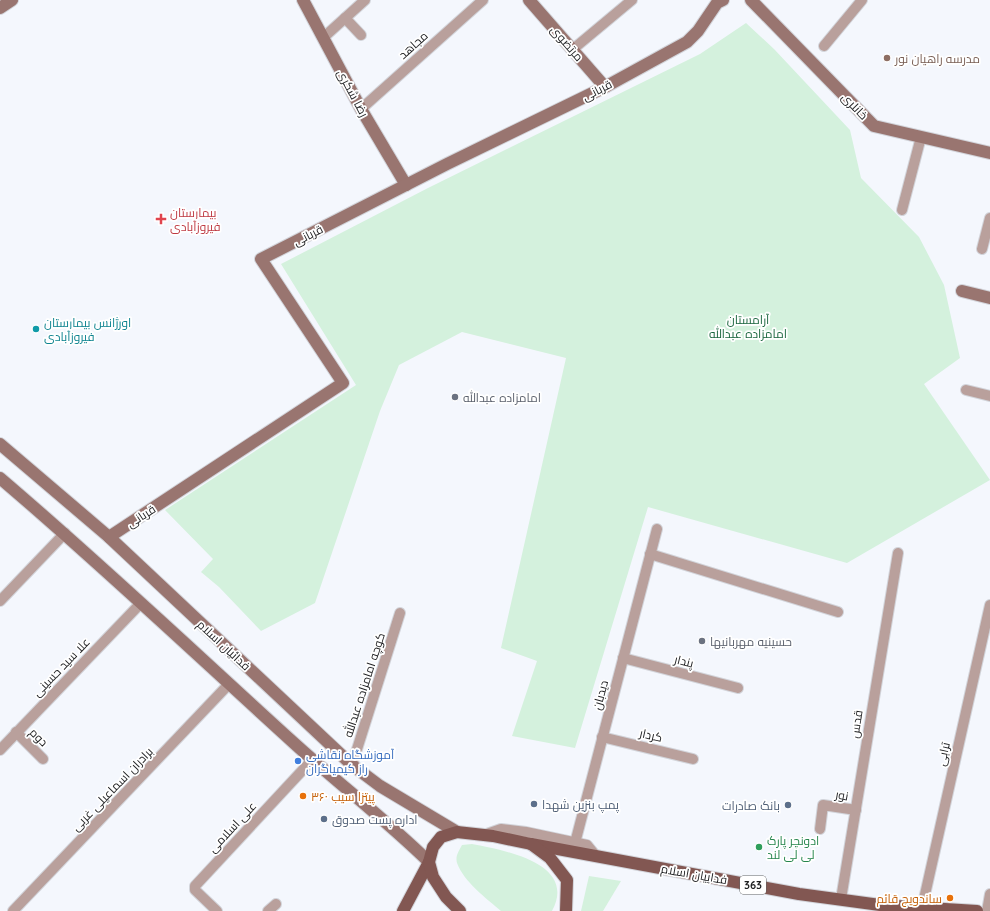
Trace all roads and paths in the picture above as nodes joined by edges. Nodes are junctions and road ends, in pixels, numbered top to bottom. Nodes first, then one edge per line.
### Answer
1 (12, 0) edge
2 (302, 0) edge
3 (365, 0) edge
4 (483, 0) edge
5 (529, 0) edge
6 (632, 0) edge
7 (723, 0) edge
8 (751, 0) edge
9 (862, 0) edge
10 (0, 8) edge
11 (345, 18) junction
12 (361, 34) dead end
13 (324, 37) junction
14 (824, 46) dead end
15 (572, 50) junction
16 (604, 87) junction
17 (361, 109) junction
18 (921, 137) junction
19 (990, 153) edge
20 (406, 185) junction
21 (902, 210) dead end
22 (990, 218) edge
23 (982, 249) dead end
24 (962, 291) dead end
25 (990, 298) edge
26 (966, 390) dead end
27 (990, 396) edge
28 (0, 444) edge
29 (0, 478) edge
30 (657, 530) dead end
31 (65, 533) junction
32 (109, 537) junction
33 (898, 553) dead end
34 (650, 554) junction
35 (0, 601) edge
36 (141, 603) junction
37 (990, 605) edge
38 (838, 612) dead end
39 (400, 613) dead end
40 (623, 658) junction
41 (229, 684) junction
42 (738, 688) dead end
43 (16, 732) junction
44 (602, 737) junction
45 (0, 750) edge
46 (693, 758) dead end
47 (43, 759) dead end
48 (312, 760) junction
49 (352, 765) junction
50 (856, 810) junction
51 (820, 828) dead end
52 (457, 832) junction
53 (483, 835) junction
54 (575, 843) junction
55 (531, 844) junction
56 (596, 856) junction
57 (429, 862) junction
58 (990, 894) edge
59 (841, 899) junction
60 (922, 908) junction
61 (13, 911) edge
62 (217, 911) edge
63 (403, 911) edge
64 (460, 911) edge
65 (566, 911) edge
66 (977, 911) edge
67 (987, 911) edge

1 - 10 street
2 - 13 street, رضا شکری
3 - 11 street
4 - 17 street, مجاهد
5 - 15 street, مرتضوی
6 - 15 street
7 - 16 street, قربانی
8 - 18 street, خانلری
9 - 14 street
11 - 12 street
11 - 13 street
13 - 17 street, رضا شکری
15 - 16 street, مرتضوی
16 - 20 street, قربانی
17 - 20 street, رضا شکری
18 - 19 street, خانلری
18 - 21 street
20 - 32 street, قربانی
22 - 23 street
24 - 25 street
26 - 27 street
28 - 32 street, فدائیان اسلام
29 - 31 street, فدائیان اسلام
30 - 34 street, دیدبان
31 - 35 street
31 - 36 street, فدائیان اسلام
32 - 49 street, فدائیان اسلام
33 - 50 street, قدس
34 - 38 street
34 - 40 street, دیدبان
36 - 41 street, فدائیان اسلام
36 - 43 street, علا سید حسینی
37 - 60 street, ترابی
39 - 49 street, کوچه امامزاده عبدالله
40 - 42 street, پندار
40 - 44 street, دیدبان
41 - 48 street, فدائیان اسلام
41 - 61 street, برادران اسماعیلی غربی
43 - 45 street, علا سید حسینی
43 - 47 street, دوم
44 - 46 street, کردار
44 - 54 street, دیدبان
48 - 57 street, فدائیان اسلام
48 - 62 street, علی اسلامی
49 - 52 street, فدائیان اسلام
50 - 51 street, نور
50 - 59 street, قدس
52 - 53 main road, فداییان اسلام
52 - 57 main road
53 - 54 street
53 - 55 main road, فداییان اسلام
54 - 56 street
55 - 56 main road, فداییان اسلام / 363
55 - 65 main road
56 - 59 main road, فداییان اسلام / 363
57 - 63 main road
57 - 64 main road
58 - 67 street
59 - 60 main road, فداییان اسلام / 363
60 - 66 main road, فداییان اسلام / 363

